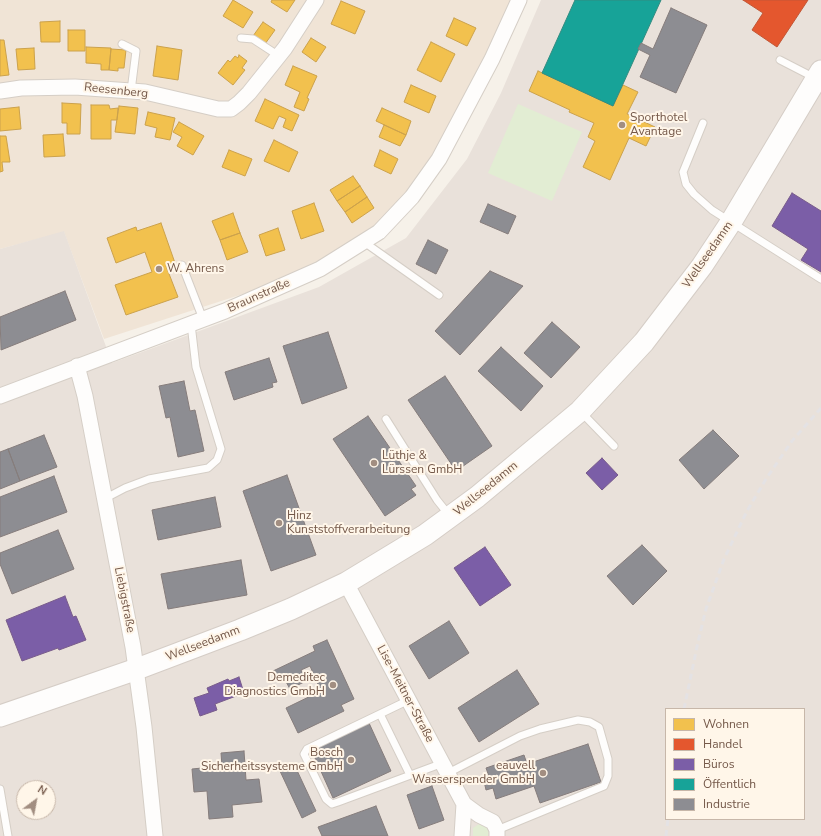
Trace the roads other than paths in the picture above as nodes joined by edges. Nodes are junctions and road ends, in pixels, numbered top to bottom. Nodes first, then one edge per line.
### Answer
1 (316, 0) edge
2 (519, 0) edge
3 (240, 38) dead end
4 (122, 44) dead end
5 (279, 56) junction
6 (780, 60) dead end
7 (820, 77) edge
8 (0, 91) edge
9 (131, 91) junction
10 (703, 123) dead end
11 (731, 222) junction
12 (364, 242) junction
13 (182, 265) dead end
14 (821, 279) edge
15 (438, 296) dead end
16 (197, 321) junction
17 (77, 366) junction
18 (0, 396) edge
19 (580, 411) junction
20 (386, 419) dead end
21 (614, 446) dead end
22 (104, 499) junction
23 (450, 517) junction
24 (346, 583) junction
25 (137, 669) junction
26 (409, 700) junction
27 (380, 714) junction
28 (0, 716) edge
29 (445, 768) junction
30 (410, 775) junction
31 (0, 789) edge
32 (464, 804) junction
33 (497, 833) edge
34 (8, 836) edge
35 (155, 836) edge
36 (462, 836) edge

1 - 5 street
2 - 12 street, Braunstraße
3 - 5 lane
4 - 9 lane
5 - 9 street, Reesenberg
6 - 7 lane
7 - 11 main road, Wellseedamm
8 - 9 street, Reesenberg
10 - 11 lane
11 - 14 lane
11 - 19 main road, Wellseedamm
12 - 15 lane
12 - 16 street, Braunstraße
13 - 16 lane
16 - 17 street, Braunstraße
16 - 22 lane
17 - 18 street, Braunstraße
17 - 22 street, Liebigstraße
19 - 21 lane
19 - 23 main road, Wellseedamm
20 - 23 lane
22 - 25 street, Liebigstraße
23 - 24 main road, Wellseedamm
24 - 25 main road, Wellseedamm
24 - 26 street, Lise-Meitner-Straße
25 - 28 main road, Wellseedamm
25 - 35 street, Liebigstraße
26 - 27 lane
26 - 29 street, Lise-Meitner-Straße
27 - 30 lane
27 - 30 lane
29 - 30 lane
29 - 32 street, Lise-Meitner-Straße
29 - 33 lane
31 - 34 lane
32 - 33 street, Lise-Meitner-Straße
32 - 36 street

